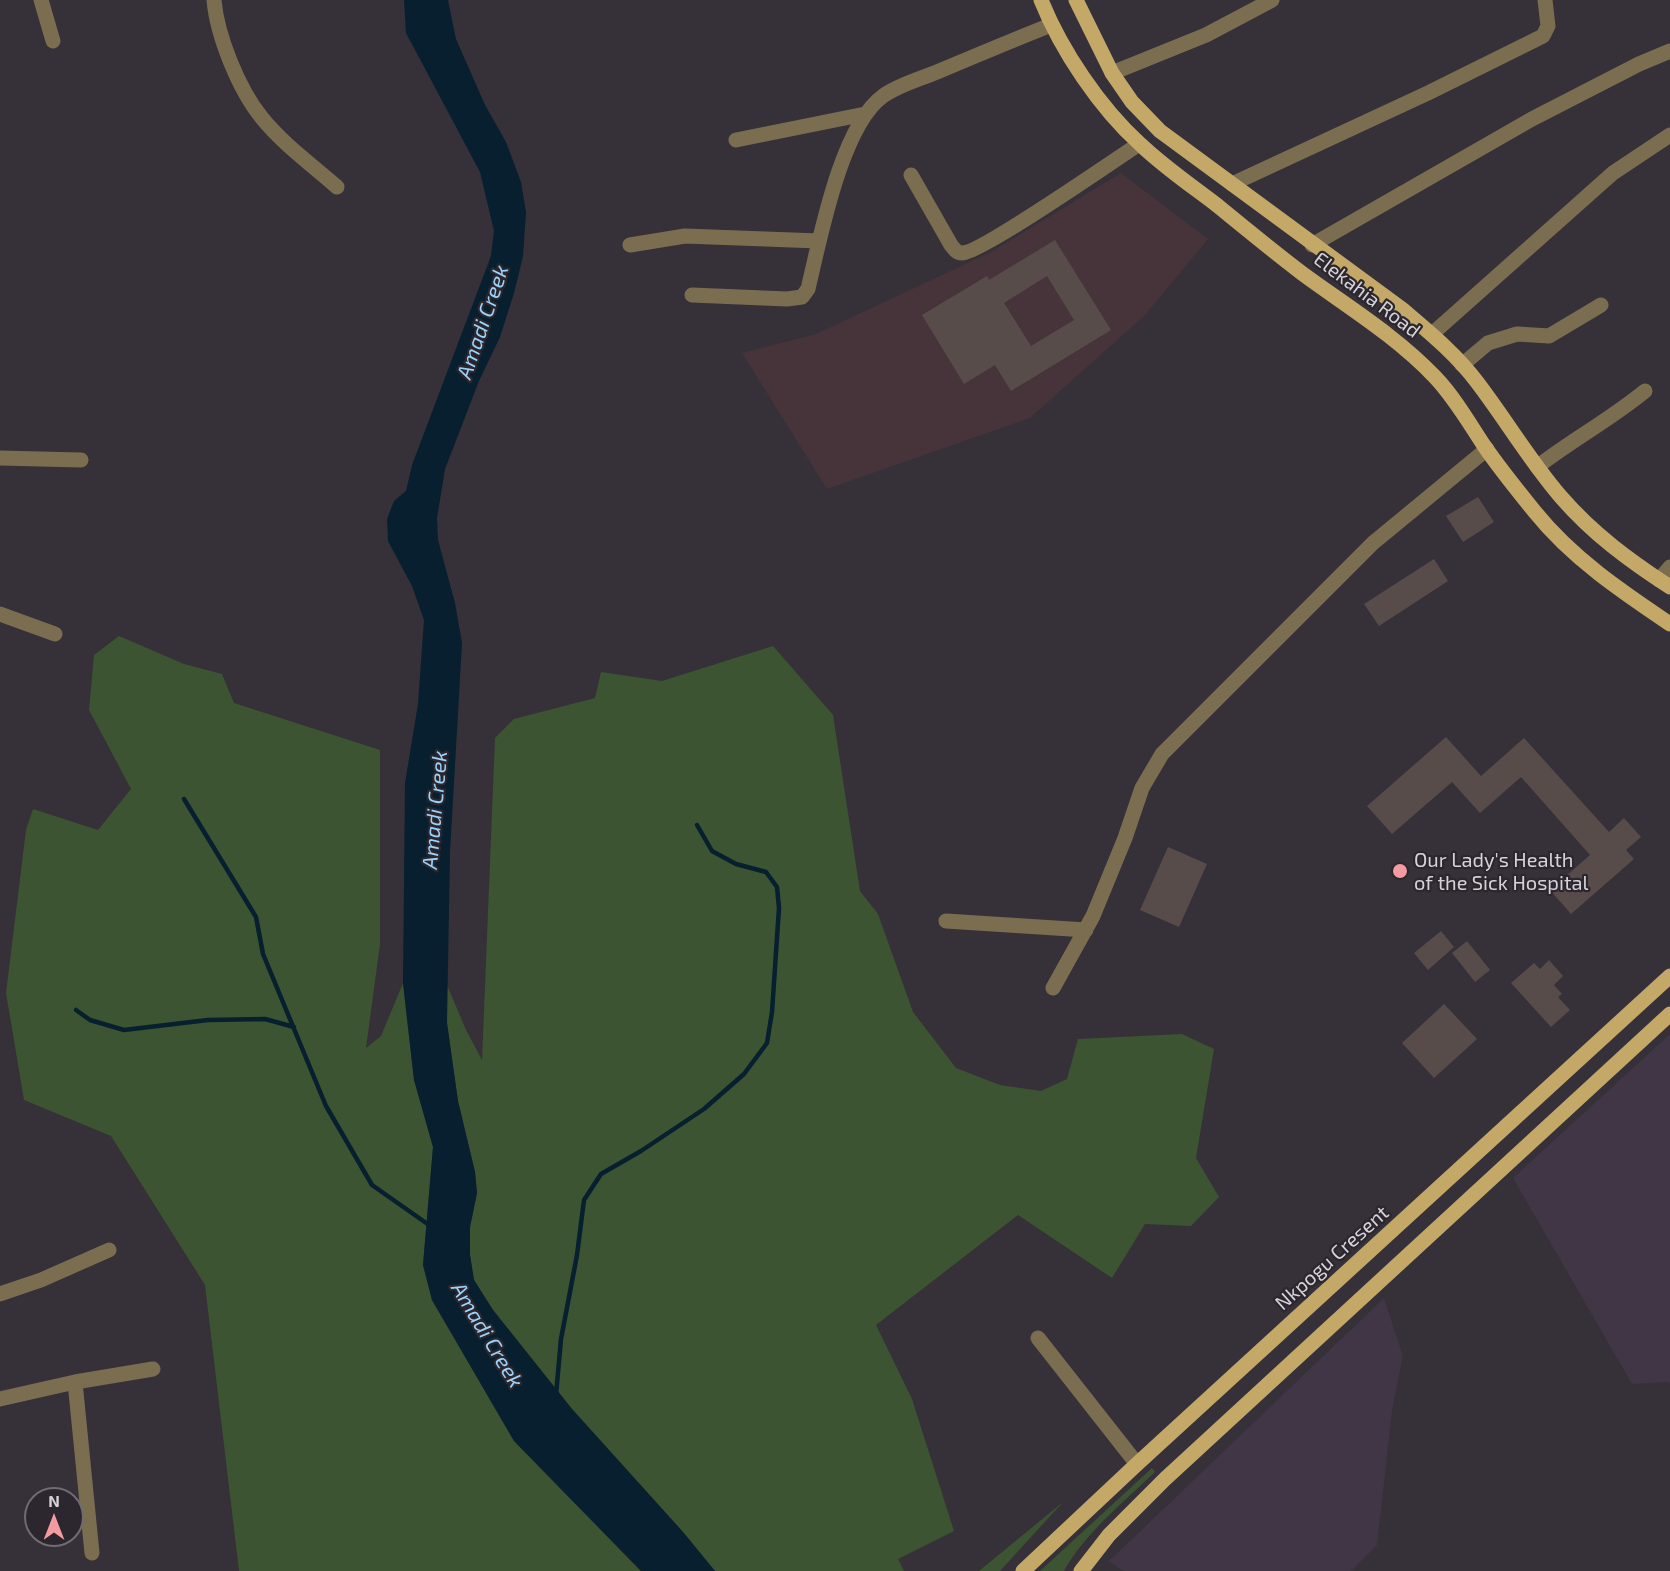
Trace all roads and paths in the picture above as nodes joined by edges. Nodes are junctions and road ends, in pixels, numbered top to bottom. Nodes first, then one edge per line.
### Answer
1 (41, 0) edge
2 (214, 0) edge
3 (1041, 0) edge
4 (1076, 0) edge
5 (1272, 0) edge
6 (1545, 0) edge
7 (1051, 25) junction
8 (53, 41) dead end
9 (1670, 51) edge
10 (1112, 73) junction
11 (865, 114) junction
12 (1670, 135) edge
13 (736, 140) dead end
14 (1139, 144) junction
15 (911, 175) dead end
16 (1232, 184) junction
17 (337, 187) dead end
18 (819, 241) junction
19 (630, 245) dead end
20 (1312, 245) junction
21 (692, 295) dead end
22 (1601, 305) dead end
23 (1432, 334) junction
24 (1462, 365) junction
25 (1645, 391) dead end
26 (1487, 449) junction
27 (0, 458) edge
28 (81, 460) dead end
29 (1537, 467) junction
30 (1670, 567) edge
31 (1665, 584) edge
32 (0, 614) edge
33 (1670, 624) edge
34 (55, 634) dead end
35 (946, 921) dead end
36 (1086, 930) junction
37 (1670, 976) edge
38 (1053, 988) dead end
39 (1670, 1014) edge
40 (109, 1250) dead end
41 (0, 1294) edge
42 (1038, 1338) dead end
43 (153, 1370) dead end
44 (75, 1382) junction
45 (0, 1400) edge
46 (1137, 1464) junction
47 (92, 1553) dead end
48 (1023, 1571) edge
49 (1081, 1571) edge

1 - 8 street
2 - 17 street
3 - 7 main road, Elekahia Road
4 - 10 main road, Elekahia Road
5 - 10 street
6 - 16 street
7 - 11 street
7 - 14 main road, Elekahia Road
9 - 20 street
10 - 16 main road, Elekahia Road
11 - 13 street
11 - 18 street
12 - 23 street
14 - 15 street
14 - 26 main road, Elekahia Road
16 - 20 main road, Elekahia Road
18 - 19 street
18 - 21 street
20 - 23 main road, Elekahia Road
22 - 24 street
23 - 24 main road, Elekahia Road
24 - 29 main road, Elekahia Road
25 - 29 street
26 - 33 main road, Elekahia Road
26 - 36 street
27 - 28 street
29 - 31 main road, Elekahia Road
30 - 31 street
32 - 34 street
35 - 36 street
36 - 38 street
37 - 46 main road, Nkpogu Cresent
39 - 49 main road
40 - 41 street
42 - 46 street
43 - 44 street
44 - 45 street
44 - 47 street
46 - 48 main road, Nkpogu Cresent

